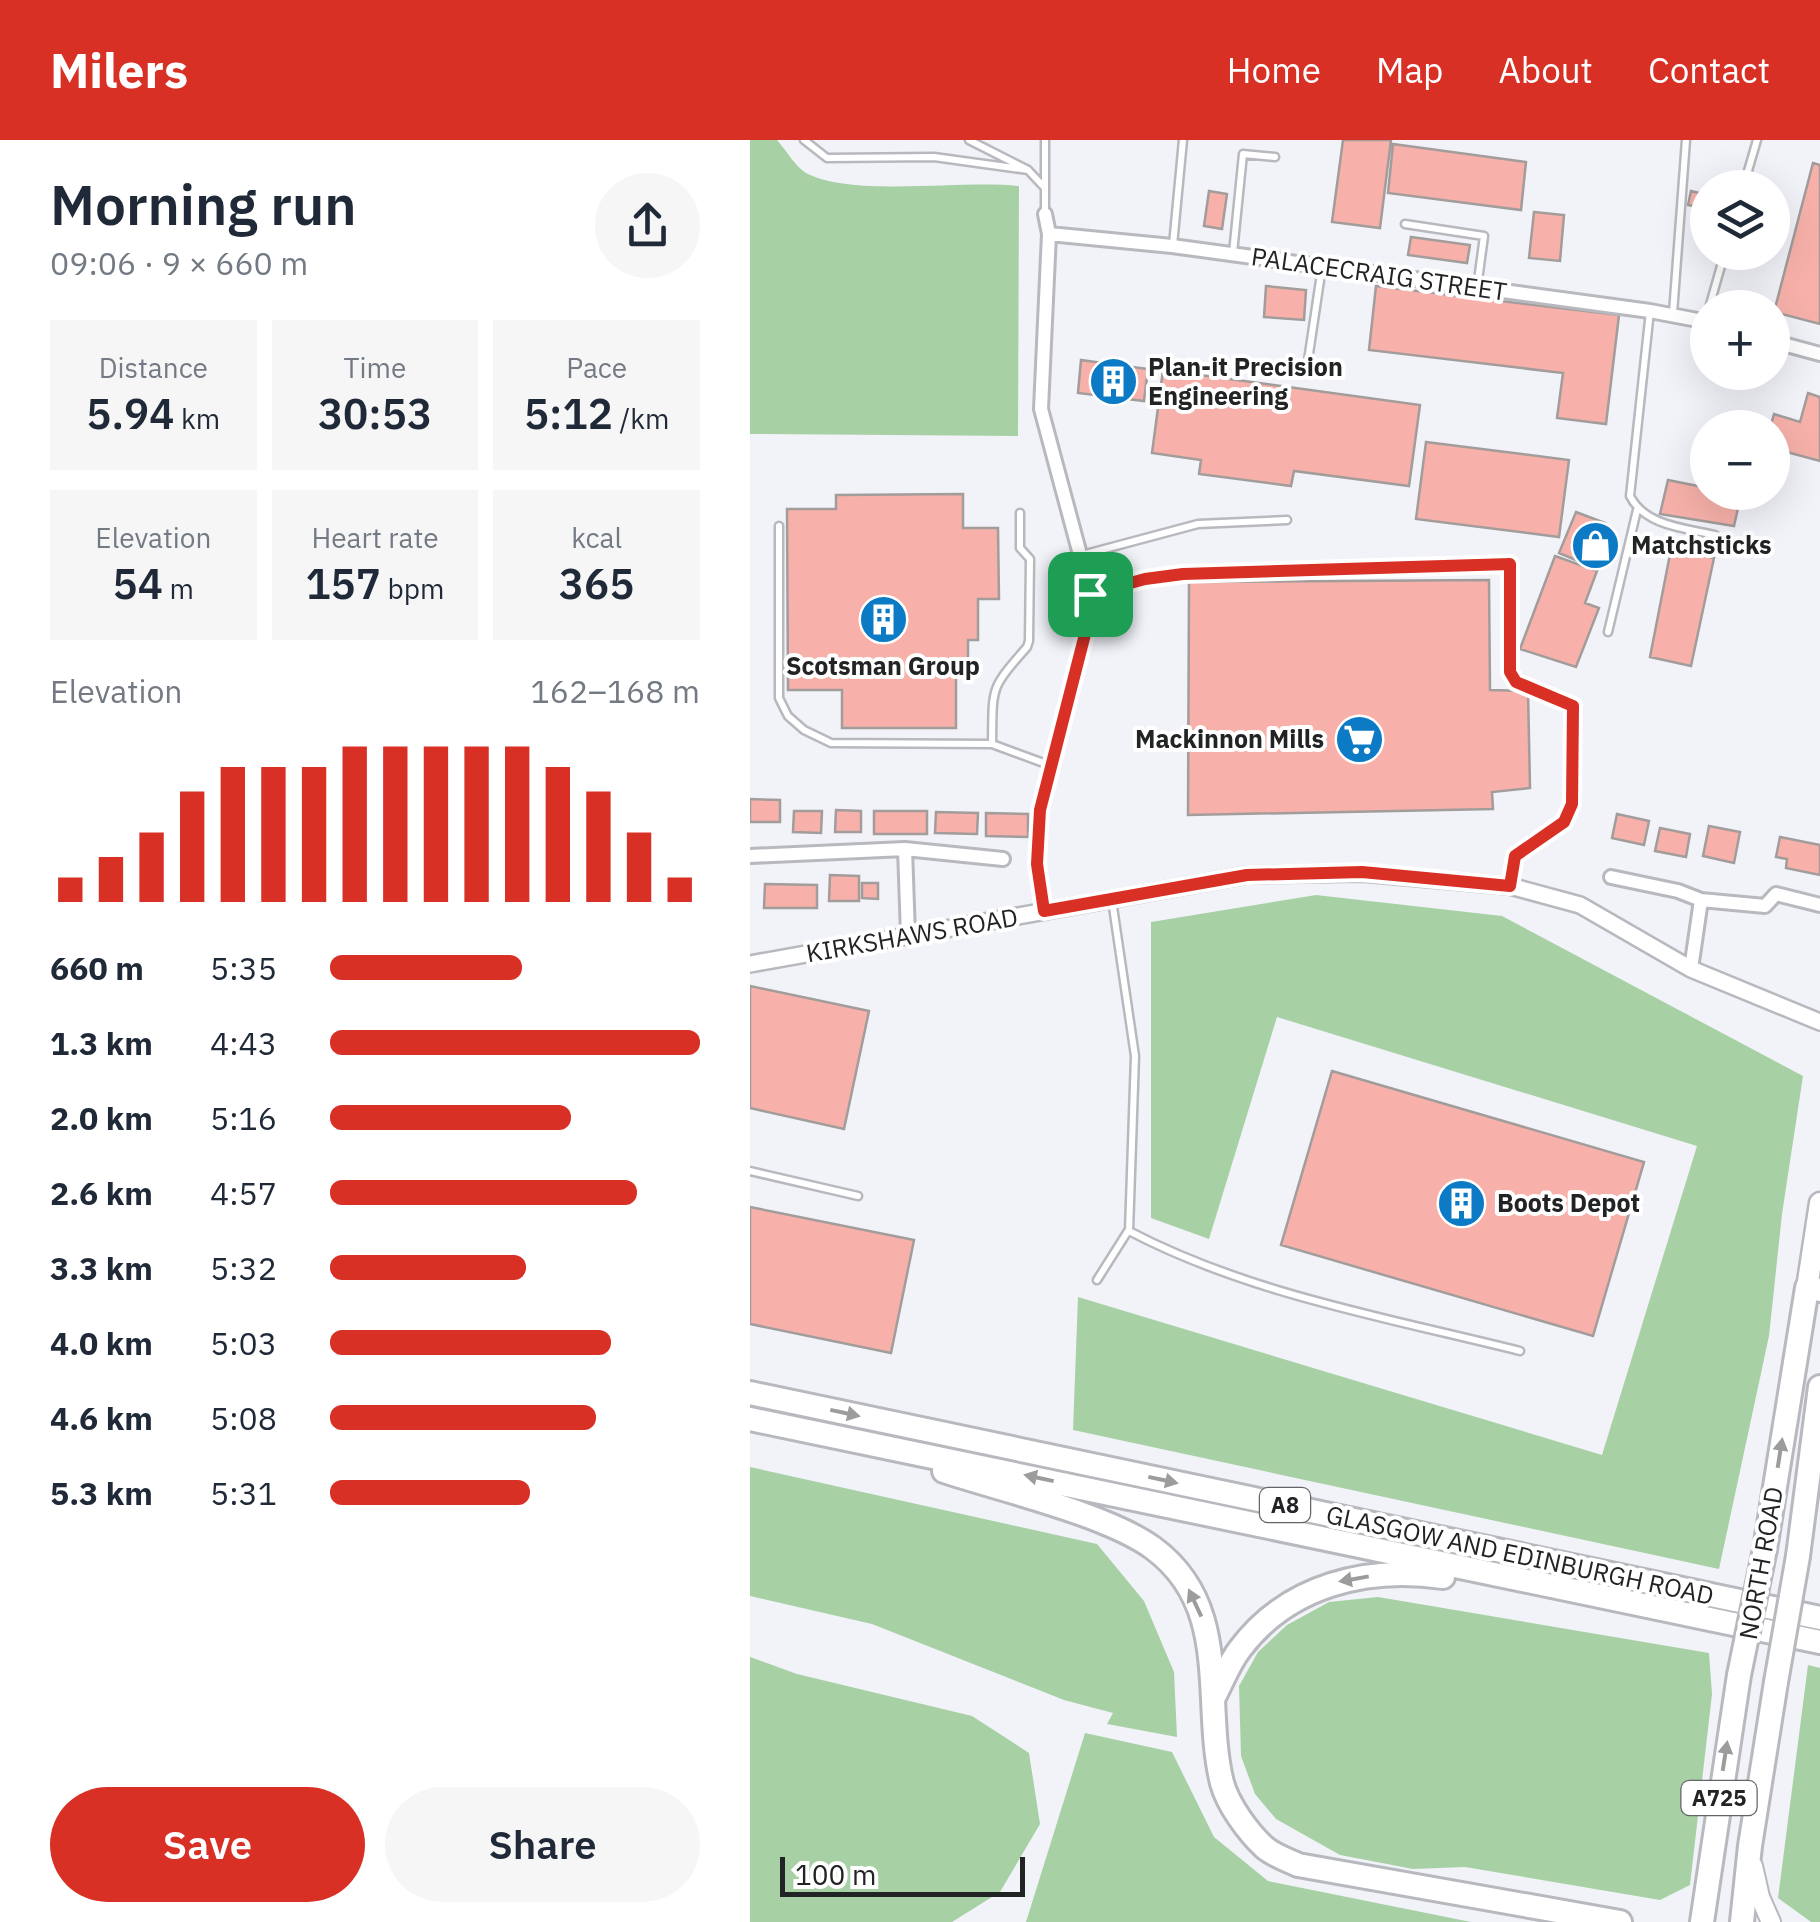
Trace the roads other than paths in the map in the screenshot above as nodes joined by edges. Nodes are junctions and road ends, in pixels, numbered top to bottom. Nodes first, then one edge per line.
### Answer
1 (804, 140) edge
2 (969, 140) edge
3 (1034, 140) edge
4 (1045, 140) edge
5 (1183, 140) edge
6 (1686, 140) edge
7 (1757, 140) edge
8 (1046, 151) junction
9 (1275, 157) dead end
10 (1028, 170) junction
11 (1748, 170) edge
12 (1044, 187) junction
13 (1046, 214) joint
14 (1405, 224) dead end
15 (1049, 234) junction
16 (1172, 246) junction
17 (1233, 254) junction
18 (1322, 266) junction
19 (1477, 288) junction
20 (1650, 311) junction
21 (1673, 314) junction
22 (1690, 315) edge
23 (1790, 345) edge
24 (1820, 354) edge
25 (1307, 367) dead end
26 (1637, 510) junction
27 (1020, 513) dead end
28 (1287, 520) dead end
29 (779, 526) dead end
30 (1715, 535) dead end
31 (1080, 556) junction
32 (1090, 594) junction
33 (1608, 632) dead end
34 (992, 744) junction
35 (1051, 766) junction
36 (905, 850) junction
37 (750, 856) edge
38 (1003, 859) dead end
39 (1610, 877) dead end
40 (1510, 886) junction
41 (1111, 899) junction
42 (1701, 900) junction
43 (1820, 905) edge
44 (1044, 911) junction
45 (908, 934) junction
46 (750, 964) edge
47 (1691, 969) junction
48 (1820, 1022) edge
49 (750, 1171) edge
50 (858, 1196) dead end
51 (1820, 1204) edge
52 (1128, 1231) junction
53 (1097, 1280) dead end
54 (1814, 1289) edge
55 (1520, 1351) dead end
56 (1820, 1387) edge
57 (750, 1392) edge
58 (750, 1419) edge
59 (836, 1436) junction
60 (1624, 1602) junction
61 (1819, 1617) edge
62 (1820, 1642) edge
63 (1214, 1697) junction
64 (1750, 1846) junction
65 (1620, 1922) edge
66 (1702, 1922) edge
67 (1742, 1922) edge
68 (1771, 1922) edge

1 - 10 lane
2 - 10 lane
3 - 8 lane
4 - 8 lane
5 - 16 lane
6 - 21 lane
7 - 11 lane
8 - 12 lane
9 - 17 lane
10 - 12 lane
12 - 13 lane
13 - 15 street
14 - 19 lane
15 - 16 street, PALACECRAIG STREET
15 - 31 street
16 - 17 street, PALACECRAIG STREET
17 - 18 street, PALACECRAIG STREET
18 - 19 street, PALACECRAIG STREET
18 - 25 lane
19 - 20 street, PALACECRAIG STREET
20 - 21 street, PALACECRAIG STREET
20 - 26 lane
21 - 22 street, PALACECRAIG STREET
23 - 24 street
26 - 30 lane
26 - 33 lane
27 - 34 lane
28 - 31 lane
29 - 34 lane
31 - 32 street
32 - 35 street
32 - 40 lane
34 - 35 lane
35 - 44 street
36 - 37 street
36 - 38 street
36 - 45 street
39 - 42 street
40 - 41 street, KIRKSHAWS ROAD
40 - 47 street, KIRKSHAWS ROAD
41 - 44 street, KIRKSHAWS ROAD
41 - 52 lane
42 - 43 street
42 - 47 street
44 - 45 street, KIRKSHAWS ROAD
45 - 46 street, KIRKSHAWS ROAD
47 - 48 street, KIRKSHAWS ROAD
49 - 50 lane
51 - 54 main road, NORTH ROAD / A725
52 - 53 lane
52 - 55 lane
66 -> 54 highway, NORTH ROAD / A725, bridge
56 - 64 highway, NORTH ROAD / A725, bridge
57 -> 61 highway, GLASGOW AND EDINBURGH ROAD / A8
58 - 59 highway, GLASGOW AND EDINBURGH ROAD / A8
60 -> 59 highway, GLASGOW AND EDINBURGH ROAD / A8
63 -> 59 highway, A8
60 - 62 highway, GLASGOW AND EDINBURGH ROAD / A8
60 -> 63 highway, A8
63 - 65 highway, A8
64 - 67 highway, NORTH ROAD / A725
64 - 68 main road

